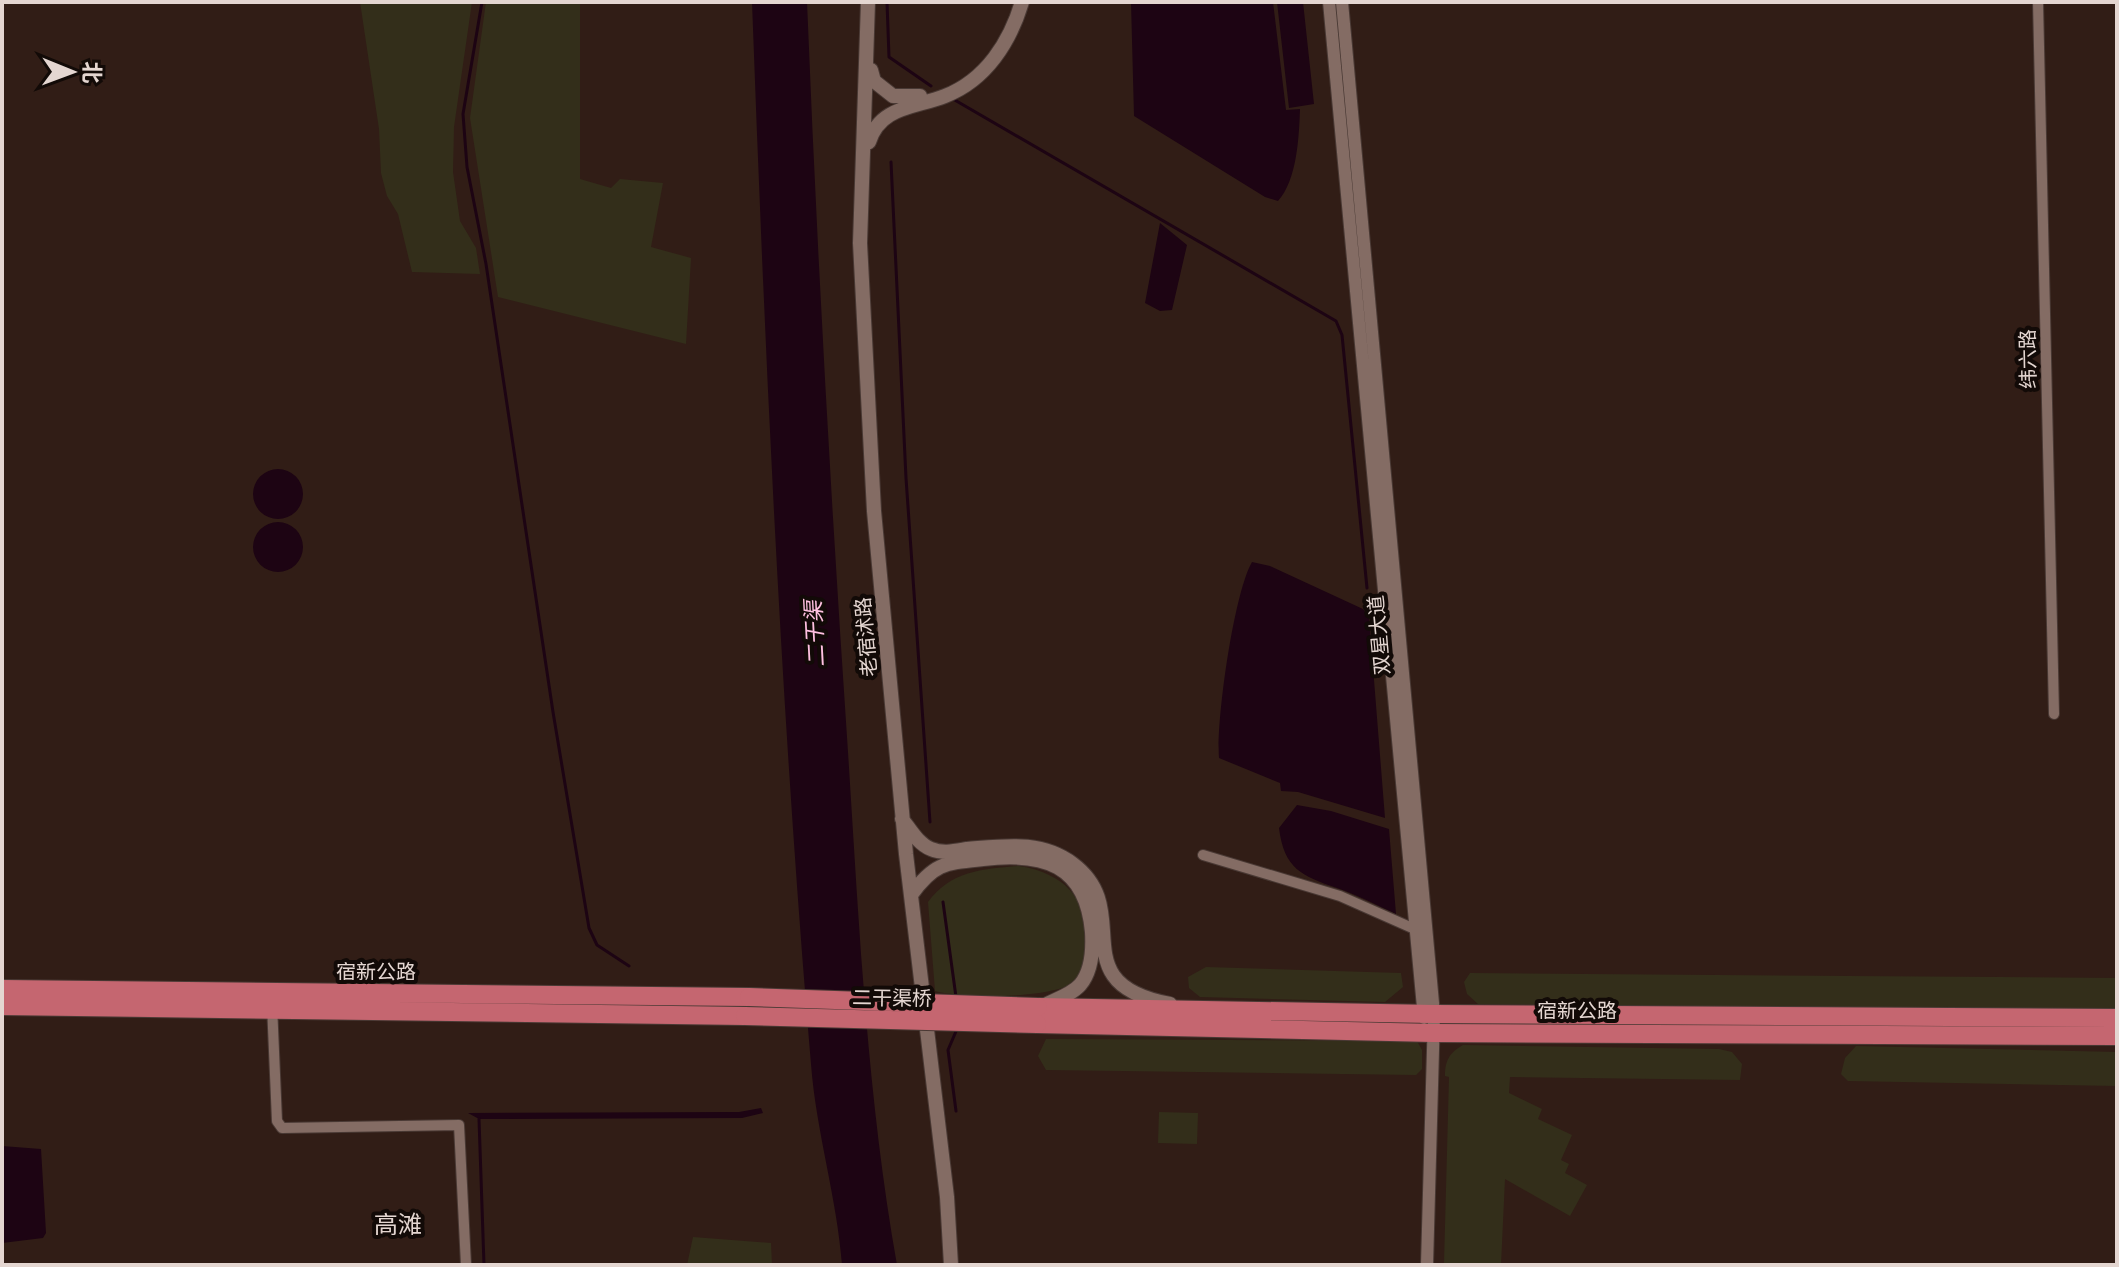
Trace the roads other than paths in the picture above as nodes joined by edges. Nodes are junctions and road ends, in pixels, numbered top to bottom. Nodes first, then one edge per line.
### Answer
1 (868, 2) edge
2 (1013, 2) edge
3 (1022, 2) edge
4 (1329, 2) edge
5 (1342, 2) edge
6 (2038, 2) edge
7 (868, 54) junction
8 (908, 99) junction
9 (866, 127) junction
10 (862, 174) junction
11 (2054, 714) dead end
12 (902, 818) junction
13 (1203, 855) dead end
14 (911, 895) junction
15 (1421, 932) junction
16 (2, 989) edge
17 (749, 997) joint
18 (272, 1002) junction
19 (2, 1006) edge
20 (1198, 1009) junction
21 (1039, 1013) junction
22 (745, 1016) joint
23 (2117, 1018) edge
24 (1428, 1023) junction
25 (2117, 1036) edge
26 (466, 1265) edge
27 (951, 1265) edge
28 (1427, 1265) edge

1 - 7 main road, 老宿沭路
2 - 8 main road
3 - 10 main road
4 - 15 street, 双星大道
5 - 15 street, 双星大道
6 - 11 street, 纬六路
7 - 8 main road
7 - 9 main road, 老宿沭路
8 - 9 main road
9 - 10 main road, 老宿沭路
10 - 12 main road, 老宿沭路
12 - 14 main road, 老宿沭路
12 - 20 main road
13 - 15 street
14 - 21 main road
14 - 27 main road, 老宿沭路
15 - 24 street, 双星大道
16 - 18 highway, 宿新公路
17 - 18 highway, 宿新公路
17 - 21 highway, 二干渠桥, bridge
18 - 19 highway, 宿新公路
18 - 22 highway, 宿新公路
18 - 26 street
20 - 21 highway, 宿新公路
20 - 24 highway, 宿新公路
21 - 22 highway, 二干渠桥, bridge
21 - 24 highway, 宿新公路
23 - 24 highway, 宿新公路
24 - 25 highway, 宿新公路
24 - 28 street, 双星大道

